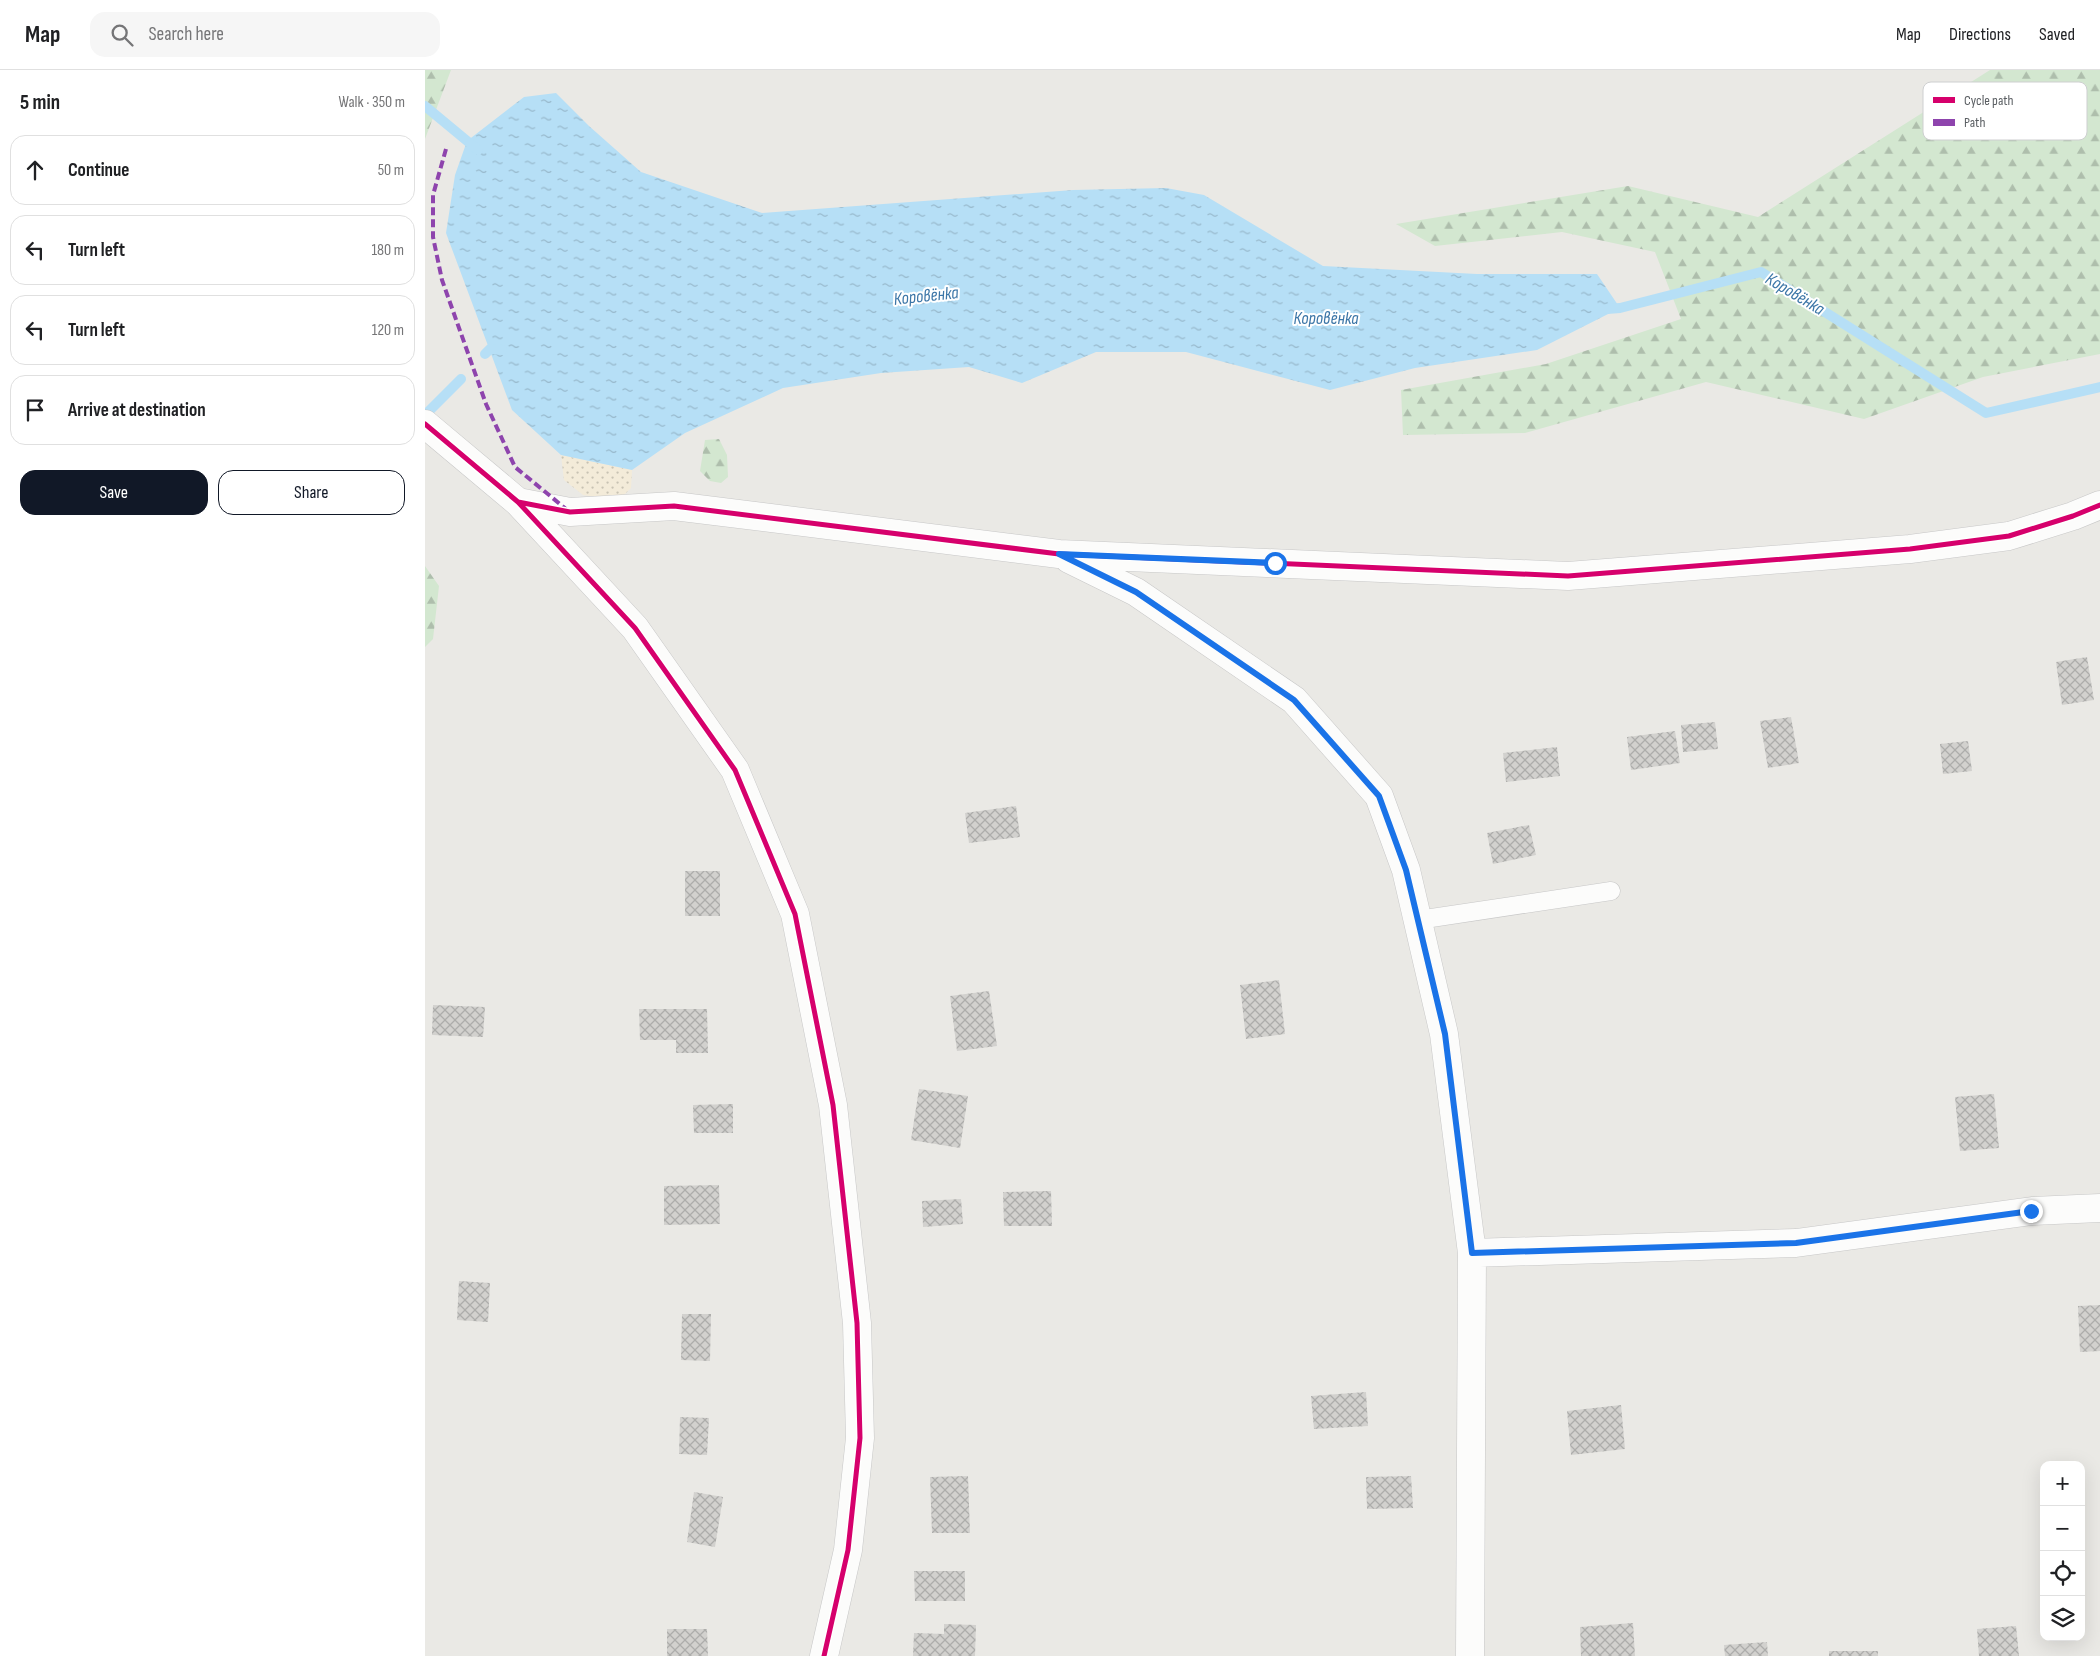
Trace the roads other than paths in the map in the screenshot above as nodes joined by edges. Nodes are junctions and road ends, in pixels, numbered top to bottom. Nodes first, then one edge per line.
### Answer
1 (431, 429) edge
2 (518, 502) junction
3 (2100, 504) edge
4 (1059, 554) junction
5 (1611, 891) dead end
6 (1418, 920) junction
7 (2100, 1208) edge
8 (1472, 1253) junction
9 (824, 1656) edge
10 (1470, 1656) edge

1 - 2 street
2 - 4 street
2 - 9 street
3 - 4 street
4 - 6 street
5 - 6 lane
6 - 8 street
7 - 8 street
8 - 10 street

